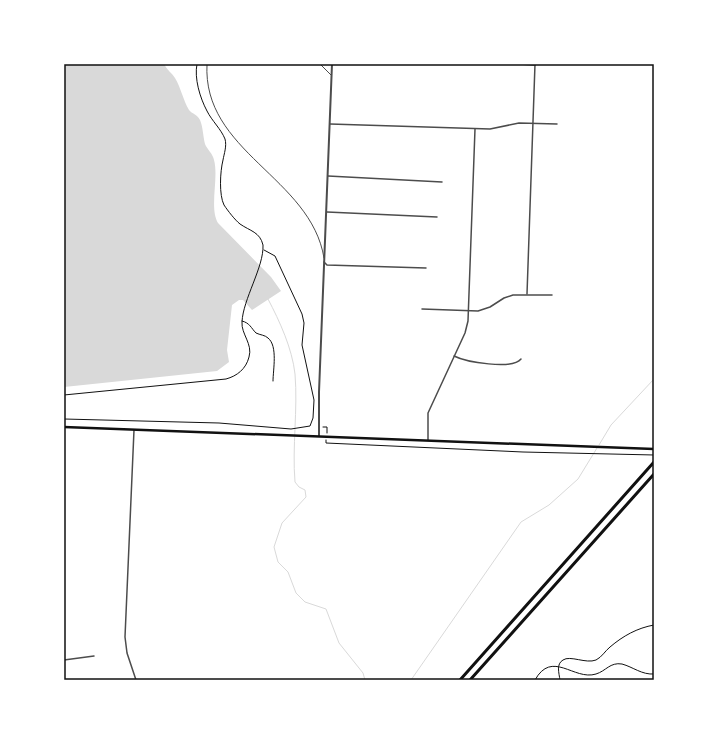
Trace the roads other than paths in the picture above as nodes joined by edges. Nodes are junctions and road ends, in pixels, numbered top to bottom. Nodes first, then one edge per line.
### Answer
1 (207, 64) edge
2 (320, 64) edge
3 (332, 64) edge
4 (520, 64) edge
5 (535, 64) edge
6 (332, 78) junction
7 (330, 124) junction
8 (532, 124) junction
9 (557, 124) dead end
10 (475, 129) junction
11 (328, 176) junction
12 (442, 182) dead end
13 (327, 212) junction
14 (437, 217) dead end
15 (324, 262) junction
16 (426, 268) dead end
17 (527, 294) junction
18 (552, 295) dead end
19 (422, 309) dead end
20 (469, 311) junction
21 (454, 356) junction
22 (521, 359) dead end
23 (64, 427) edge
24 (134, 430) junction
25 (319, 436) junction
26 (428, 441) junction
27 (654, 449) edge
28 (654, 462) edge
29 (654, 474) edge
30 (94, 656) dead end
31 (64, 660) edge
32 (136, 680) edge
33 (460, 680) edge
34 (470, 680) edge

1 - 15 lane
2 - 6 lane
3 - 6 street
4 - 5 street
5 - 8 street
6 - 7 street
7 - 10 street
7 - 11 street
8 - 9 street
8 - 10 street
8 - 17 street
10 - 20 street
11 - 12 street
11 - 13 street
13 - 14 street
13 - 15 street
15 - 16 street
15 - 25 street
17 - 18 street
17 - 20 street
19 - 20 street
20 - 21 street
21 - 22 street
21 - 26 street
23 - 24 main road
24 - 25 main road
24 - 32 street
25 - 26 main road
26 - 27 main road
28 - 33 highway
29 - 34 highway
30 - 31 street

